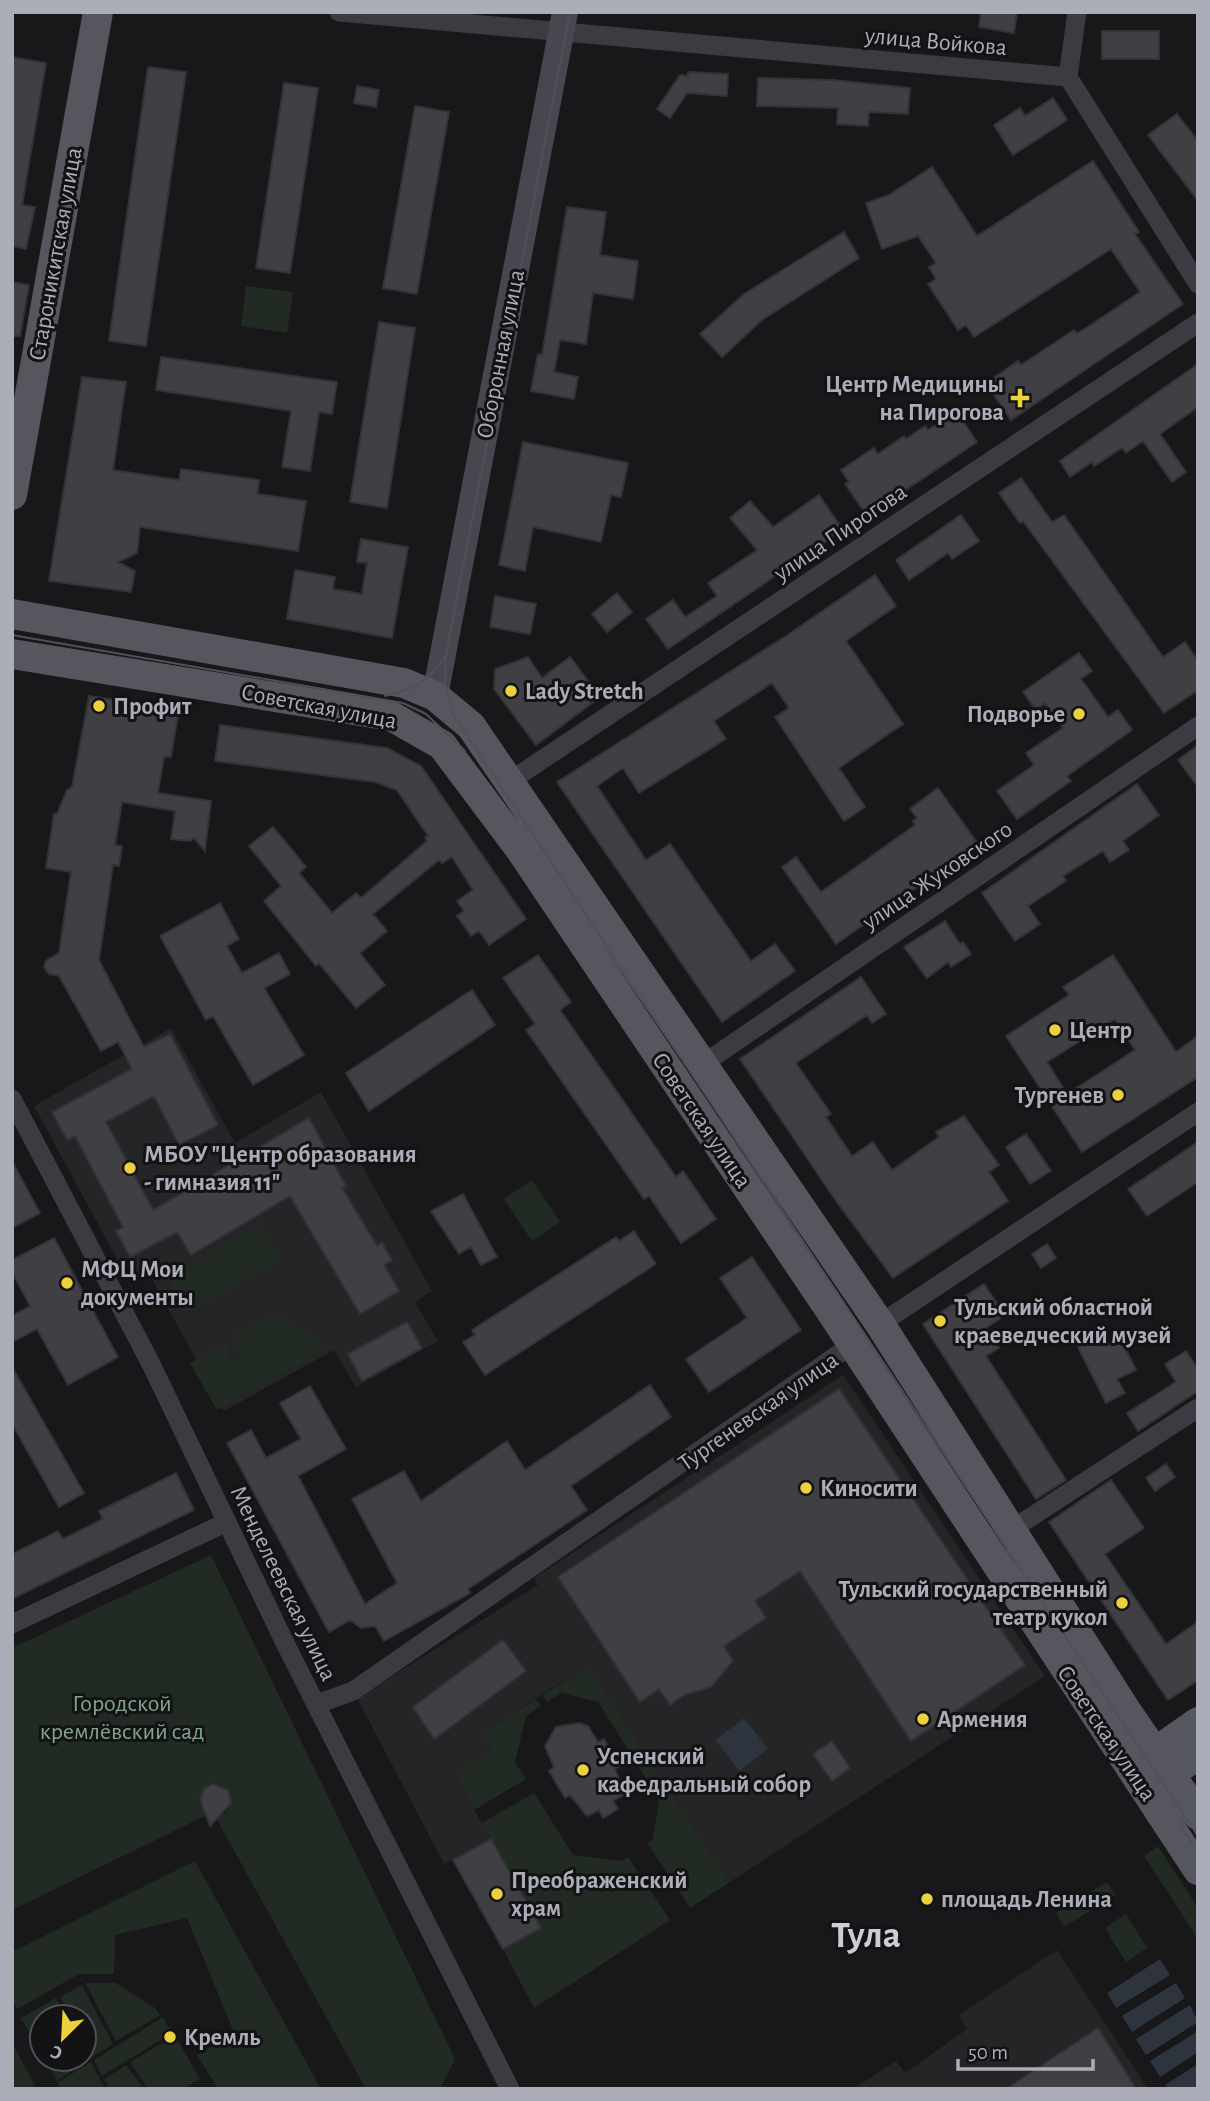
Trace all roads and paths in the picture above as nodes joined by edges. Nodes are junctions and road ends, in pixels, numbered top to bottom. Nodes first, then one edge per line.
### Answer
1 (98, 12) edge
2 (340, 12) edge
3 (1077, 12) edge
4 (563, 23) edge
5 (1068, 76) junction
6 (1198, 284) edge
7 (1198, 323) edge
8 (12, 495) edge
9 (12, 614) edge
10 (12, 654) edge
11 (435, 696) junction
12 (1198, 726) edge
13 (419, 729) junction
14 (510, 782) junction
15 (703, 1064) junction
16 (12, 1099) edge
17 (1198, 1112) edge
18 (880, 1324) junction
19 (852, 1344) junction
20 (1198, 1408) edge
21 (228, 1522) junction
22 (1011, 1530) junction
23 (12, 1624) edge
24 (317, 1704) junction
25 (1198, 1722) edge
26 (1198, 1755) edge
27 (1162, 1762) junction
28 (1136, 1775) junction
29 (1198, 1815) edge
30 (1198, 1870) edge
31 (510, 2089) edge

1 - 8 main road, Староникитская улица
2 - 4 street, улица Войкова
3 - 5 street
4 - 5 street, улица Войкова
4 - 11 main road, Оборонная улица
5 - 6 street
7 - 14 street, улица Пирогова
9 - 11 main road, Советская улица
10 - 13 main road, Советская улица
11 - 13 main road
11 - 14 main road, Советская улица
12 - 15 street, улица Жуковского
13 - 19 main road, Советская улица
14 - 15 main road, Советская улица
15 - 18 main road, Советская улица
16 - 21 street, Менделеевская улица
17 - 18 street, Тургеневская улица
18 - 19 main road, Тургеневская улица
18 - 22 main road, Советская улица
19 - 24 street, Тургеневская улица
19 - 28 main road, Советская улица
20 - 22 street
21 - 23 street
21 - 24 street, Менделеевская улица
22 - 27 main road, Советская улица
24 - 31 street, Менделеевская улица
25 - 27 main road
26 - 27 main road
27 - 28 main road
27 - 29 main road, Советская улица
28 - 30 main road, Советская улица

